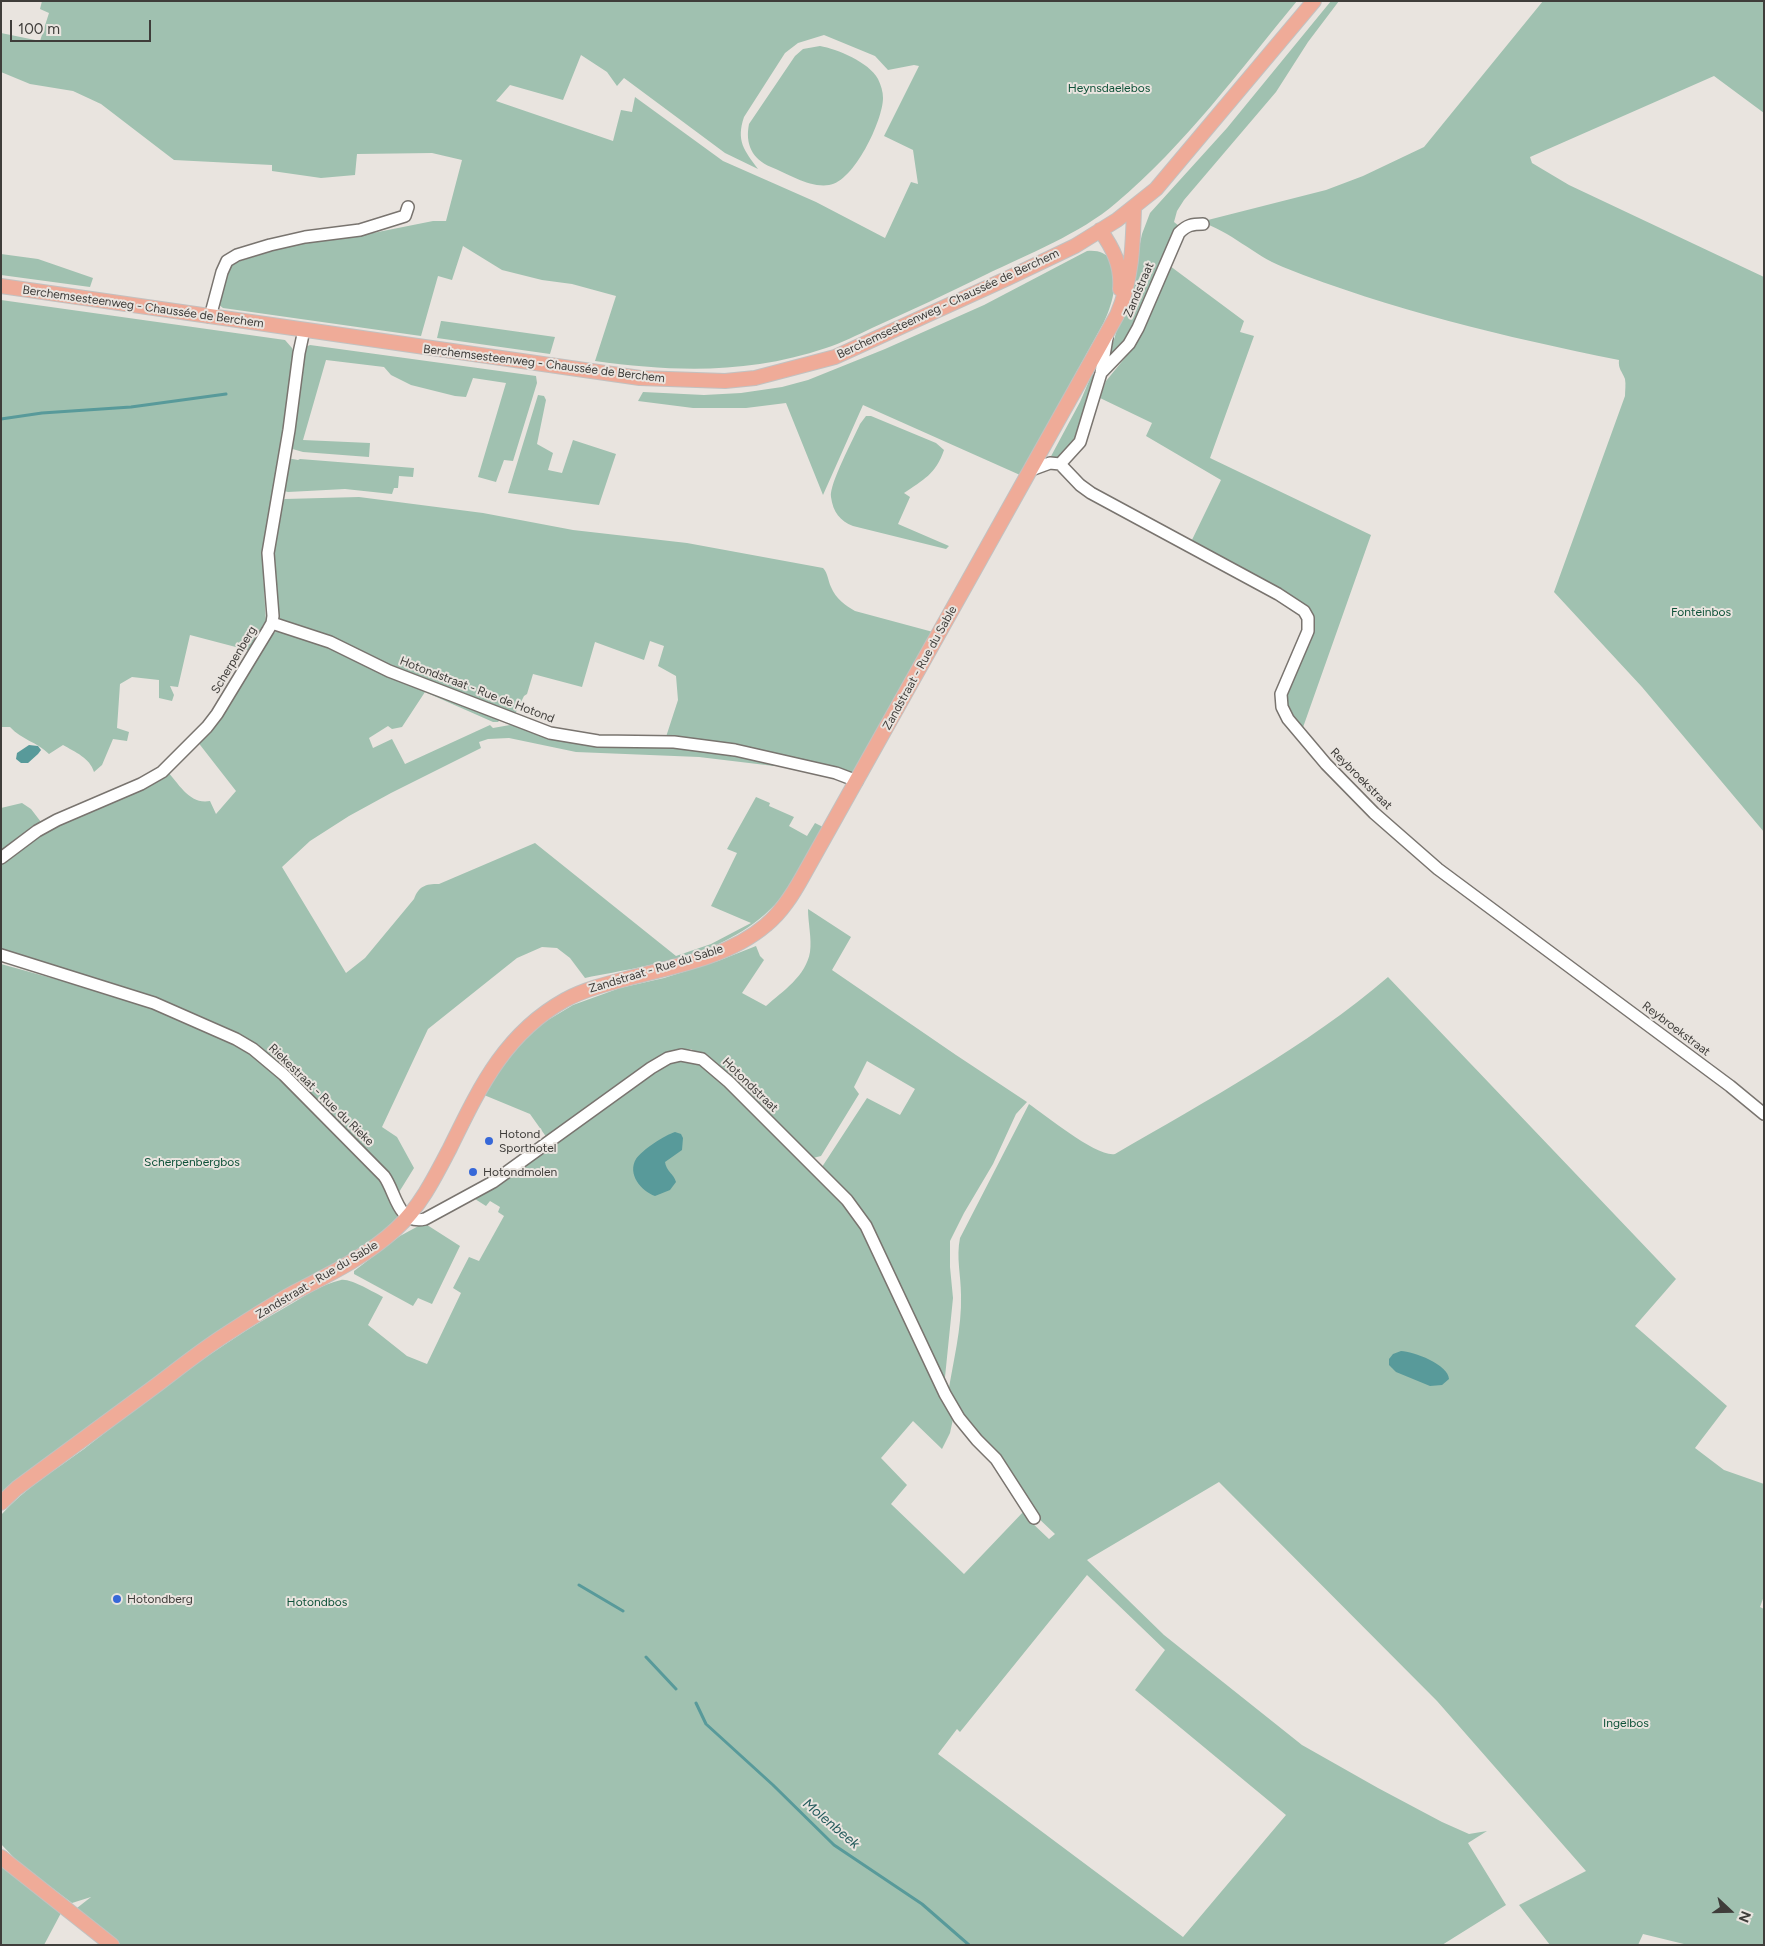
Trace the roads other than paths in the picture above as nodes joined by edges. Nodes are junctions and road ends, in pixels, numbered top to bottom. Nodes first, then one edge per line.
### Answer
1 (1314, 1) edge
2 (408, 207) dead end
3 (1134, 208) junction
4 (1202, 224) dead end
5 (1100, 230) junction
6 (1, 286) edge
7 (210, 317) junction
8 (304, 330) junction
9 (1108, 330) junction
10 (1101, 372) junction
11 (1060, 464) junction
12 (1031, 470) junction
13 (272, 623) junction
14 (857, 781) junction
15 (1, 858) edge
16 (1, 955) edge
17 (1764, 1114) edge
18 (404, 1213) junction
19 (1, 1502) edge
20 (1034, 1518) dead end
21 (1, 1857) edge
22 (112, 1945) edge

1 - 3 main road, Berchemsesteenweg - Chaussée de Berchem
2 - 7 street
3 - 5 main road, Berchemsesteenweg - Chaussée de Berchem
3 - 9 main road, Zandstraat - Rue du Sable
4 - 10 street, Zandstraat
5 - 8 main road, Berchemsesteenweg - Chaussée de Berchem
5 - 9 main road, Zandstraat - Rue du Sable
6 - 7 main road, Berchemsesteenweg - Chaussée de Berchem
7 - 8 main road, Berchemsesteenweg - Chaussée de Berchem
8 - 13 street, Scherpenberg
9 - 10 street, Zandstraat
9 - 12 main road, Zandstraat - Rue du Sable
10 - 11 street, Zandstraat
11 - 12 street
11 - 17 street, Reybroekstraat
12 - 14 main road, Zandstraat - Rue du Sable
13 - 14 street, Hotondstraat - Rue de Hotond
13 - 15 street, Scherpenberg
14 - 18 main road, Zandstraat - Rue du Sable
16 - 18 street, Riekestraat - Rue du Rieke
18 - 19 main road, Zandstraat - Rue du Sable
18 - 20 street, Hotondstraat
21 - 22 main road

